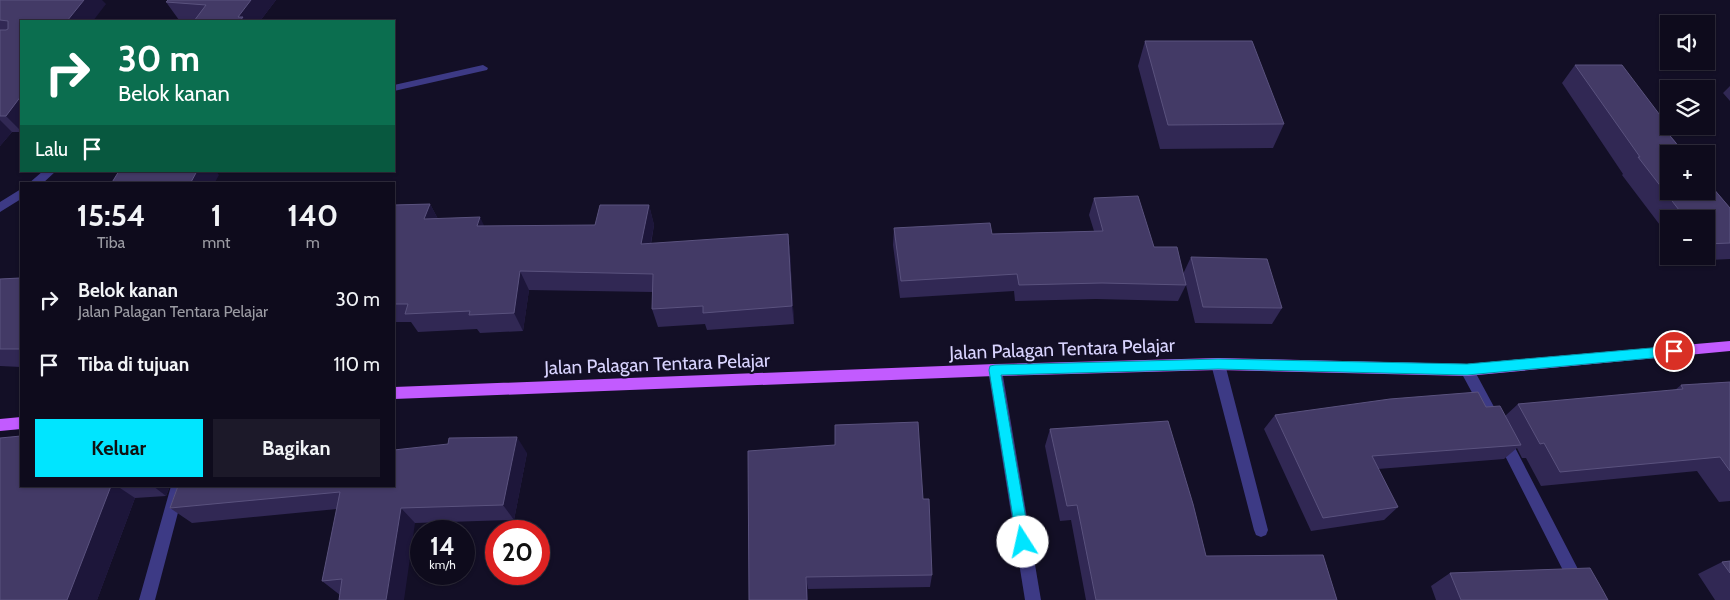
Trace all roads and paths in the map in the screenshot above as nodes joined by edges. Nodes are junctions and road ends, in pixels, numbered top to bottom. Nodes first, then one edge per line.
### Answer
1 (483, 68) dead end
2 (395, 88) edge
3 (50, 172) edge
4 (37, 182) edge
5 (20, 194) edge
6 (0, 208) edge
7 (1730, 346) edge
8 (1218, 364) junction
9 (995, 370) junction
10 (1467, 370) junction
11 (395, 392) edge
12 (20, 423) edge
13 (0, 425) edge
14 (178, 487) edge
15 (1261, 530) dead end
16 (147, 600) edge
17 (1033, 600) edge
18 (1586, 600) edge

1 - 2 street
3 - 4 street
5 - 6 street
7 - 10 main road, Jalan Palagan Tentara Pelajar
8 - 9 main road, Jalan Palagan Tentara Pelajar
8 - 10 main road, Jalan Palagan Tentara Pelajar
8 - 15 street
9 - 11 main road, Jalan Palagan Tentara Pelajar
9 - 17 street
10 - 18 street
12 - 13 main road
14 - 16 street

